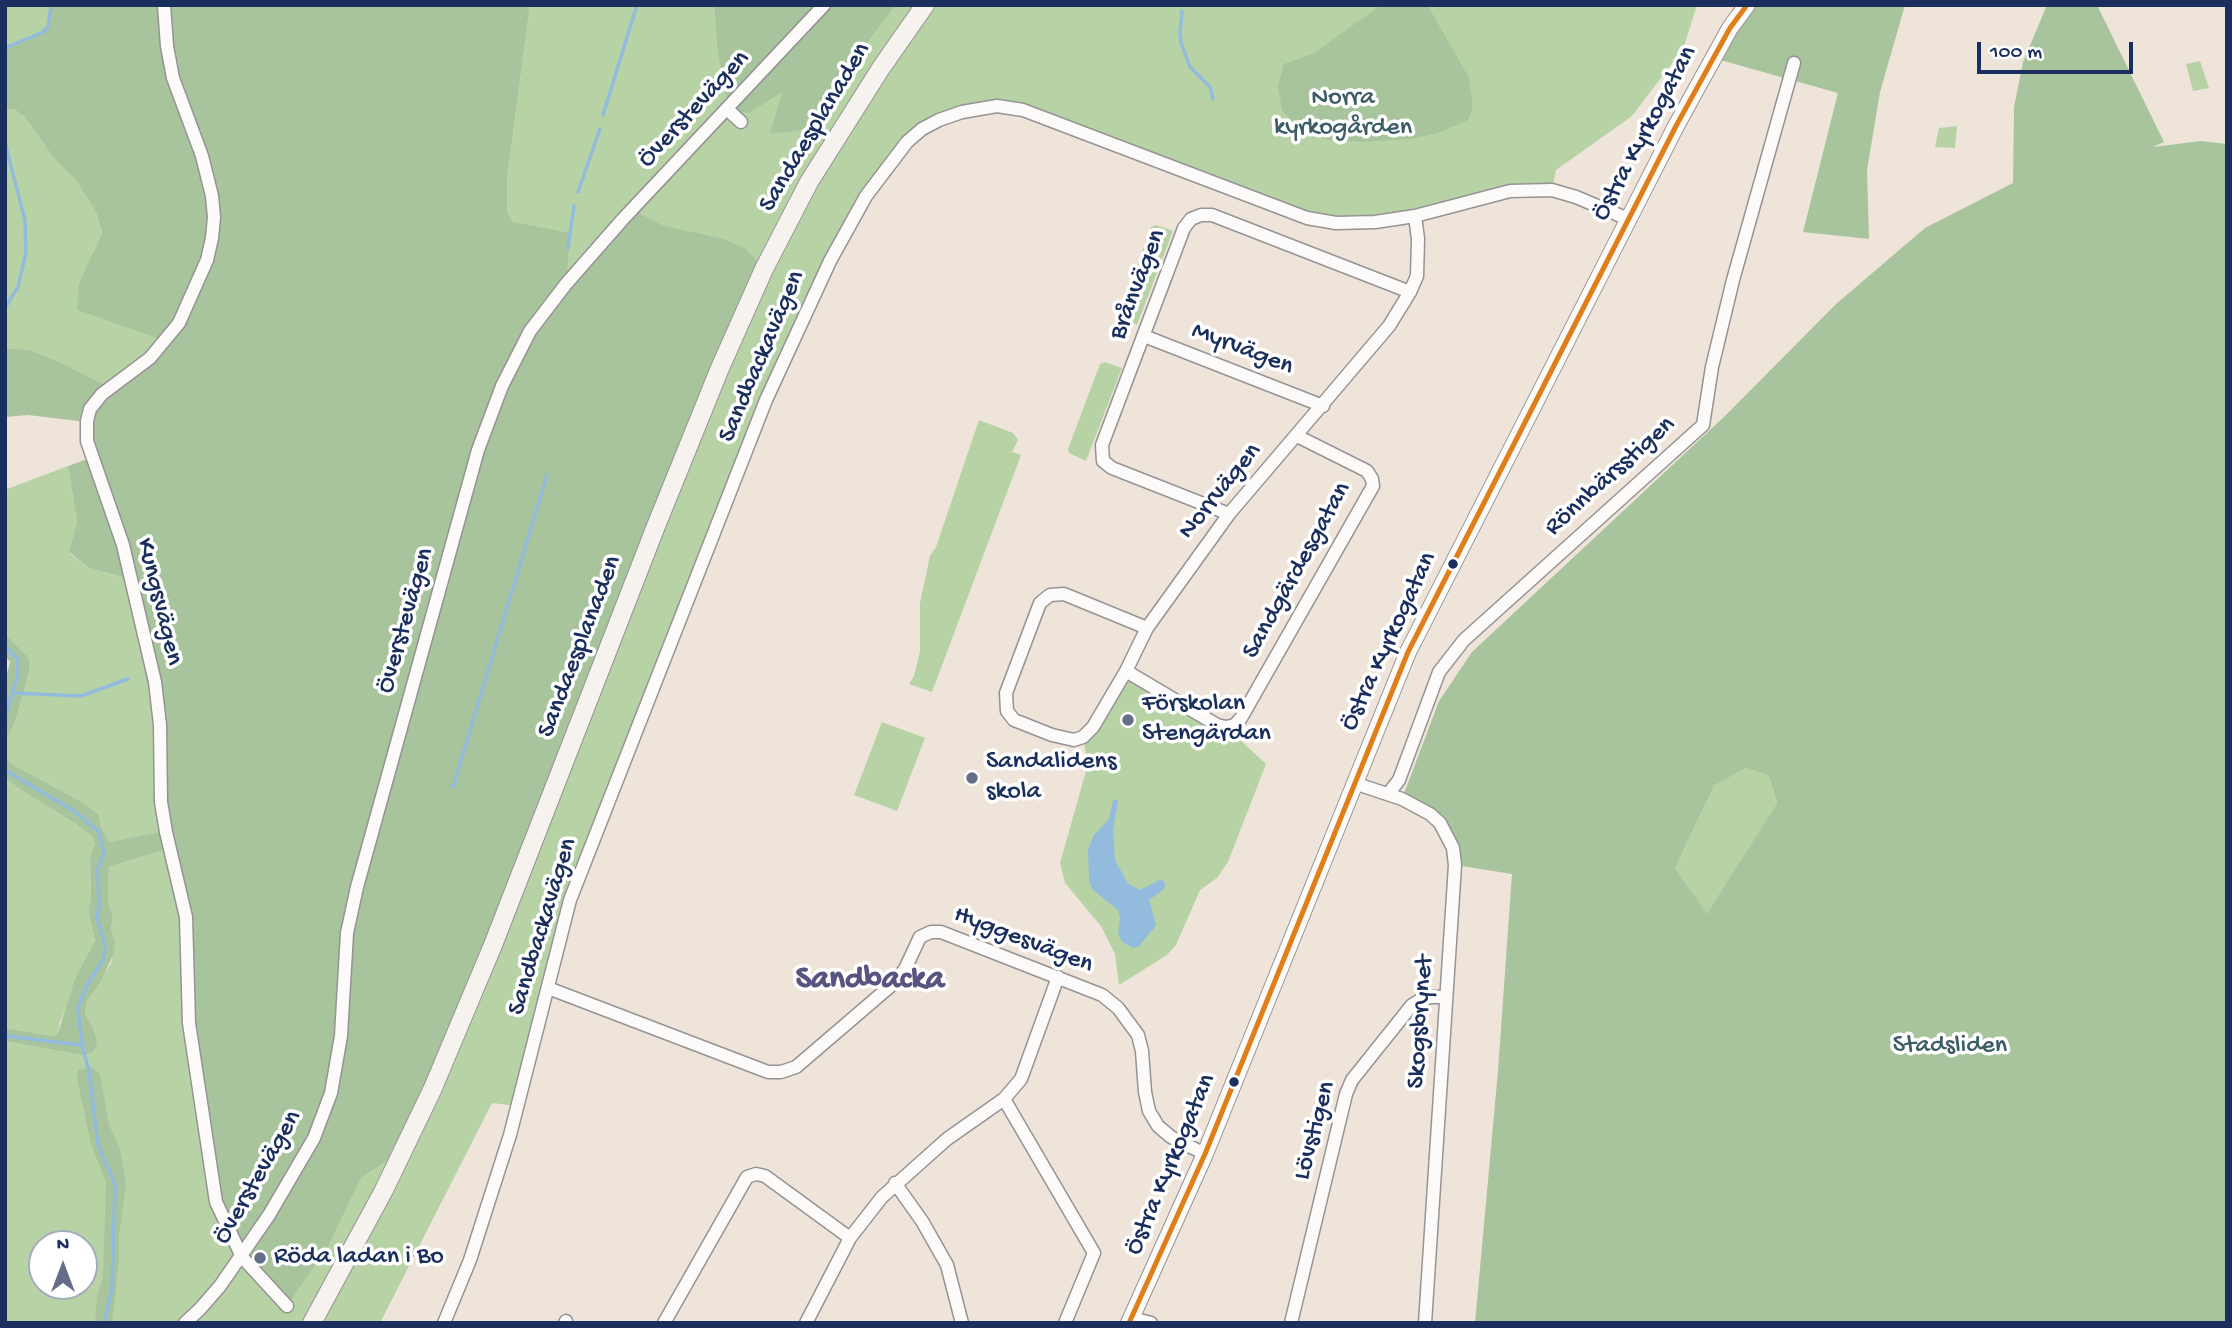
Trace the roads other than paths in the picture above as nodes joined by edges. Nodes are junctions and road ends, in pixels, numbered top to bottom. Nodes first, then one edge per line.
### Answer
1 (164, 5) edge
2 (824, 5) edge
3 (925, 5) edge
4 (1747, 5) edge
5 (1794, 63) dead end
6 (727, 108) junction
7 (741, 122) dead end
8 (1415, 216) junction
9 (1628, 219) junction
10 (1410, 292) junction
11 (1144, 336) junction
12 (1323, 406) junction
13 (1297, 436) junction
14 (1229, 514) junction
15 (1147, 628) junction
16 (1126, 671) junction
17 (1354, 783) junction
18 (1388, 794) junction
19 (1058, 977) junction
20 (548, 988) junction
21 (1446, 997) junction
22 (1004, 1100) junction
23 (1205, 1154) junction
24 (895, 1184) junction
25 (850, 1238) junction
26 (242, 1257) junction
27 (287, 1306) dead end
28 (1130, 1320) edge
29 (185, 1323) edge
30 (312, 1323) edge
31 (444, 1323) edge
32 (664, 1323) edge
33 (806, 1323) edge
34 (962, 1323) edge
35 (1065, 1323) edge
36 (1151, 1323) edge
37 (1291, 1323) edge
38 (1425, 1323) edge

1 - 26 street, Kungsvägen
2 - 6 street, Överstevägen
3 - 30 main road, Sandaesplanaden
4 - 9 street, Östra Kyrkogatan
5 - 18 street, Rönnbärsstigen
6 - 7 street
6 - 26 street, Överstevägen
8 - 9 street, Sandbackavägen
8 - 10 street, Norrvägen
8 - 20 street, Sandbackavägen
9 - 17 street, Östra Kyrkogatan
10 - 11 street, Brånvägen
10 - 12 street, Norrvägen
11 - 12 street, Myrvägen
11 - 14 street, Brånvägen
12 - 13 street, Norrvägen
13 - 14 street, Norrvägen
13 - 16 street, Sandgärdesgatan
14 - 15 street, Norrvägen
15 - 16 street, Norrvägen
15 - 16 street, Norrvägen
17 - 18 street, Skogsbrynet
17 - 23 street, Östra Kyrkogatan
18 - 21 street, Skogsbrynet
19 - 20 street, Hyggesvägen
19 - 22 street
19 - 23 street, Hyggesvägen
20 - 31 street, Sandbackavägen
21 - 37 street, Lövstigen
21 - 38 street, Skogsbrynet
22 - 24 street
22 - 35 street
23 - 28 street, Östra Kyrkogatan
24 - 25 street
24 - 34 street
25 - 32 street
25 - 33 street
26 - 27 street, Kungsvägen
26 - 29 street, Överstevägen
28 - 36 street

